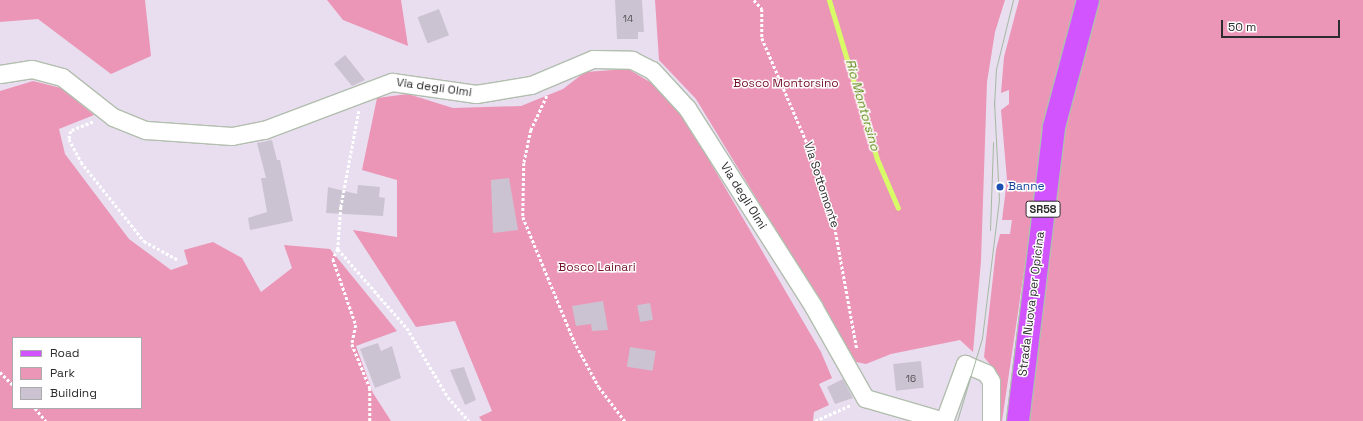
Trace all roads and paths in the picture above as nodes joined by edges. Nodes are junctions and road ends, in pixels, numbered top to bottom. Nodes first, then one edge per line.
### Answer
1 (754, 0) edge
2 (1088, 0) edge
3 (562, 73) junction
4 (0, 74) edge
5 (363, 91) junction
6 (113, 117) junction
7 (338, 249) junction
8 (178, 259) dead end
9 (858, 354) dead end
10 (0, 372) edge
11 (12, 384) edge
12 (864, 398) junction
13 (36, 409) edge
14 (46, 421) edge
15 (370, 421) edge
16 (469, 421) edge
17 (625, 421) edge
18 (815, 421) edge
19 (944, 421) edge
20 (991, 421) edge
21 (1018, 421) edge

1 - 9 path, Via Sottomonte
2 - 21 main road, Strada Nuova per Opicina / SR58
3 - 5 street, Via degli Olmi
3 - 12 street, Via degli Olmi
3 - 17 path
4 - 6 street, Via degli Olmi
5 - 6 street, Via degli Olmi
5 - 7 path
6 - 8 path
7 - 15 path
7 - 16 path
10 - 11 path
12 - 18 path
12 - 19 street
13 - 14 path
19 - 20 street

